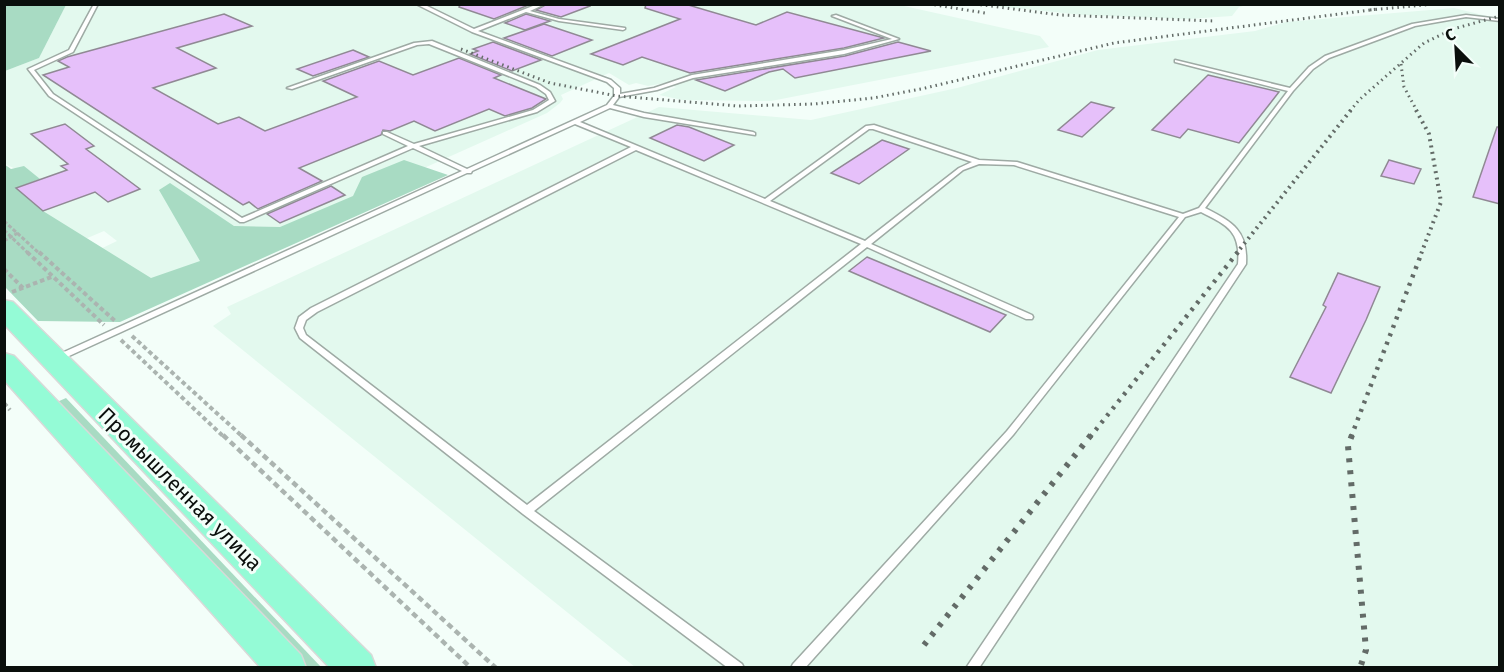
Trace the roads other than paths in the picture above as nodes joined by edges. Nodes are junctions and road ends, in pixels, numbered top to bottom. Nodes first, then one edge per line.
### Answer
1 (96, 4) edge
2 (418, 4) edge
3 (543, 4) edge
4 (526, 11) junction
5 (834, 16) dead end
6 (1500, 20) edge
7 (623, 29) dead end
8 (474, 31) junction
9 (1177, 61) dead end
10 (290, 88) dead end
11 (1291, 90) junction
12 (617, 96) junction
13 (609, 106) junction
14 (576, 123) junction
15 (385, 133) dead end
16 (753, 134) dead end
17 (413, 146) junction
18 (635, 148) junction
19 (978, 162) junction
20 (469, 172) junction
21 (765, 202) junction
22 (1202, 208) junction
23 (1183, 216) junction
24 (866, 244) junction
25 (4, 308) edge
26 (1029, 317) dead end
27 (53, 360) junction
28 (9, 380) edge
29 (527, 511) junction
30 (287, 668) edge
31 (357, 668) edge
32 (738, 668) edge
33 (797, 668) edge
34 (972, 668) edge

1 - 17 lane
2 - 8 lane
3 - 4 lane
4 - 7 lane
4 - 8 lane
5 - 12 lane
6 - 11 lane
8 - 12 lane
9 - 11 lane
10 - 17 lane
11 - 22 lane
12 - 13 lane
13 - 14 lane
13 - 16 lane
14 - 18 lane
14 - 20 lane
15 - 17 lane
17 - 20 lane
18 - 21 lane
18 - 29 lane
19 - 21 lane
19 - 23 lane
19 - 24 lane
20 - 27 lane
21 - 24 lane
22 - 23 lane
22 - 34 lane
23 - 33 lane
24 - 26 lane
24 - 29 lane
25 - 27 main road, Промышленная улица
27 - 28 main road
27 - 31 main road, Промышленная улица
28 - 30 main road, Промышленная улица
29 - 32 lane

